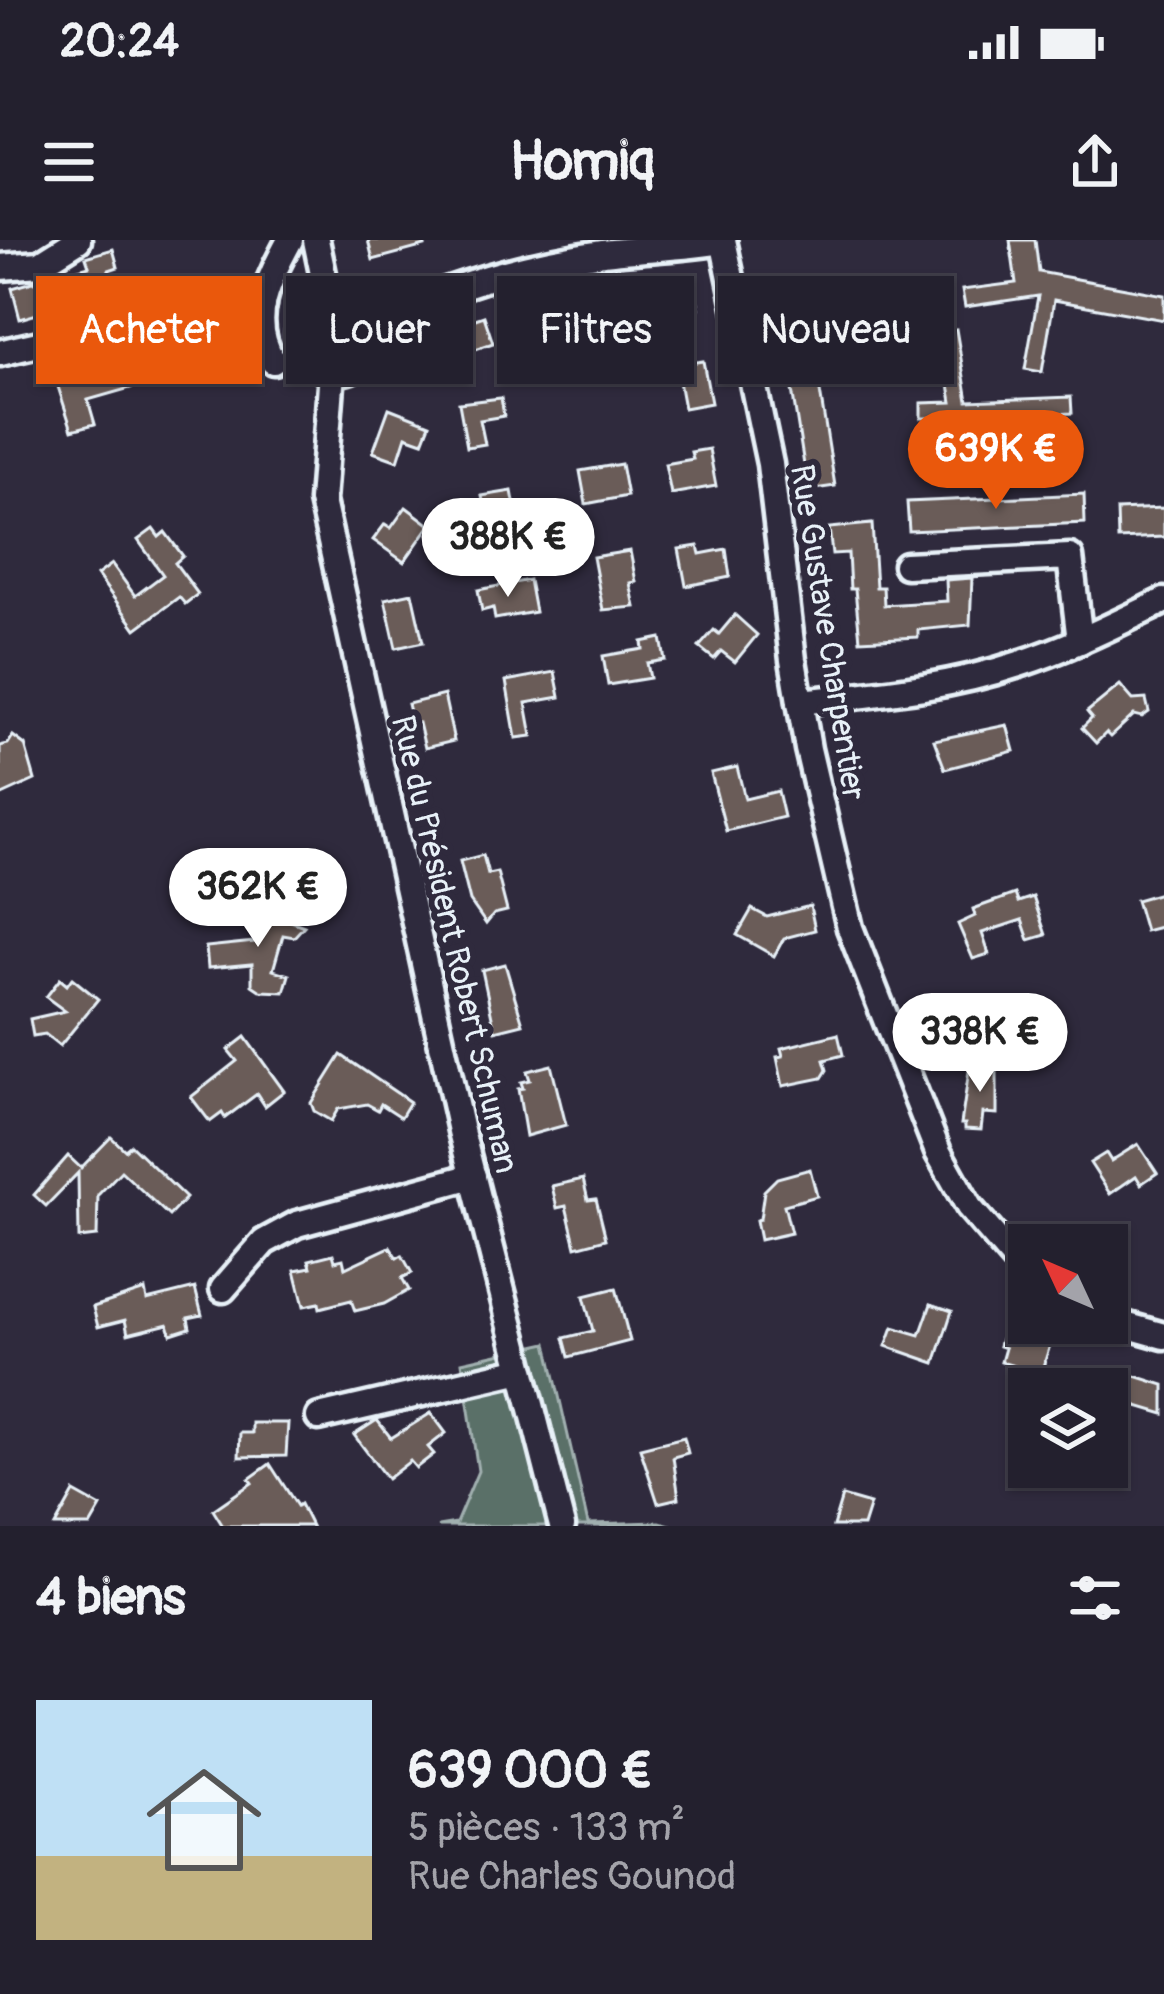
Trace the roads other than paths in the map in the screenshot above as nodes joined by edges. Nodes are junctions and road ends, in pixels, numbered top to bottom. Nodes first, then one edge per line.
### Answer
1 (78, 240) edge
2 (290, 240) edge
3 (316, 240) edge
4 (723, 240) edge
5 (0, 267) edge
6 (323, 276) edge
7 (473, 282) edge
8 (263, 304) junction
9 (0, 353) edge
10 (274, 361) dead end
11 (331, 384) edge
12 (906, 566) dead end
13 (1164, 601) edge
14 (1080, 641) junction
15 (800, 703) junction
16 (473, 1176) junction
17 (1008, 1254) edge
18 (223, 1288) dead end
19 (1128, 1326) edge
20 (1164, 1336) edge
21 (522, 1370) junction
22 (319, 1417) dead end
23 (562, 1526) edge

1 - 5 street
2 - 8 street
3 - 6 street
4 - 7 street
4 - 15 street, Rue Gustave Charpentier
8 - 9 street
8 - 10 street
11 - 16 street, Rue du Président Robert Schuman
12 - 14 street
13 - 14 street
14 - 15 street
15 - 17 street, Rue Gustave Charpentier
16 - 18 street
16 - 21 street, Rue du Président Robert Schuman
19 - 20 street
21 - 22 street
21 - 23 street, Rue du Président Robert Schuman

